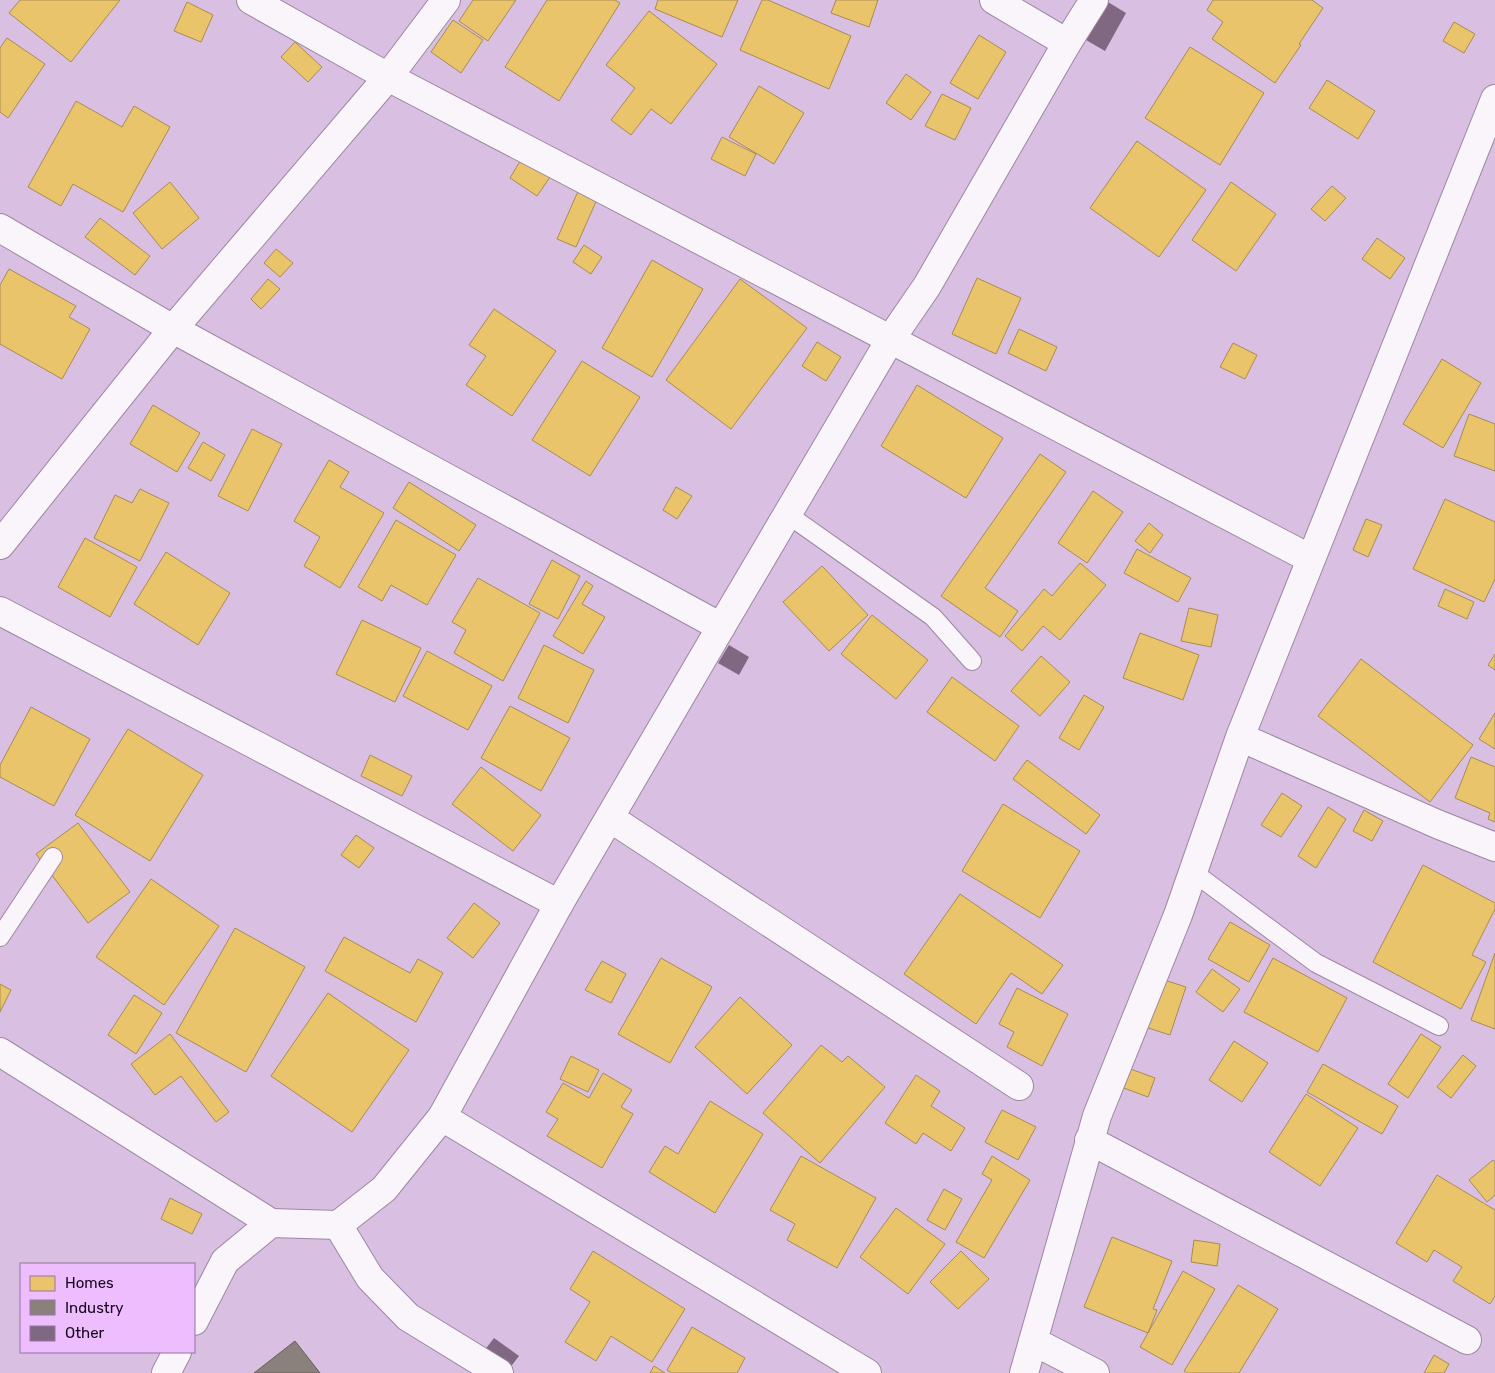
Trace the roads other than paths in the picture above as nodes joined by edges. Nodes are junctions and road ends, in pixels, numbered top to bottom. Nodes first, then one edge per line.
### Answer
1 (251, 0) edge
2 (446, 0) edge
3 (994, 0) edge
4 (1094, 0) edge
5 (1067, 43) junction
6 (388, 77) junction
7 (1495, 99) edge
8 (0, 228) edge
9 (173, 329) junction
10 (890, 340) junction
11 (787, 514) junction
12 (0, 545) edge
13 (1311, 559) junction
14 (0, 611) edge
15 (721, 627) junction
16 (972, 661) dead end
17 (1240, 738) junction
18 (610, 818) junction
19 (1495, 847) edge
20 (53, 857) dead end
21 (1193, 872) junction
22 (559, 904) junction
23 (0, 937) edge
24 (1439, 1026) dead end
25 (0, 1052) edge
26 (1020, 1086) dead end
27 (442, 1117) junction
28 (1089, 1140) junction
29 (270, 1223) junction
30 (338, 1225) junction
31 (195, 1319) edge
32 (1468, 1340) dead end
33 (1033, 1341) junction
34 (176, 1353) edge
35 (166, 1373) edge
36 (500, 1373) edge
37 (867, 1373) edge
38 (1024, 1373) edge
39 (1095, 1373) edge

1 - 6 street
2 - 6 street
3 - 5 street
4 - 5 street
5 - 10 street
6 - 9 street
6 - 10 street
7 - 13 street
8 - 9 street
9 - 12 street
9 - 15 street
10 - 11 street
10 - 13 street
11 - 15 street
11 - 16 lane
13 - 17 street
14 - 22 street
15 - 18 street
17 - 19 street
17 - 21 street
18 - 22 street
18 - 26 street
20 - 23 lane
21 - 24 lane
21 - 28 street
22 - 27 street
25 - 29 street
27 - 30 street
27 - 37 street
28 - 32 street
28 - 33 street
29 - 30 street
29 - 31 street
30 - 36 street
33 - 38 street
33 - 39 street
34 - 35 street

